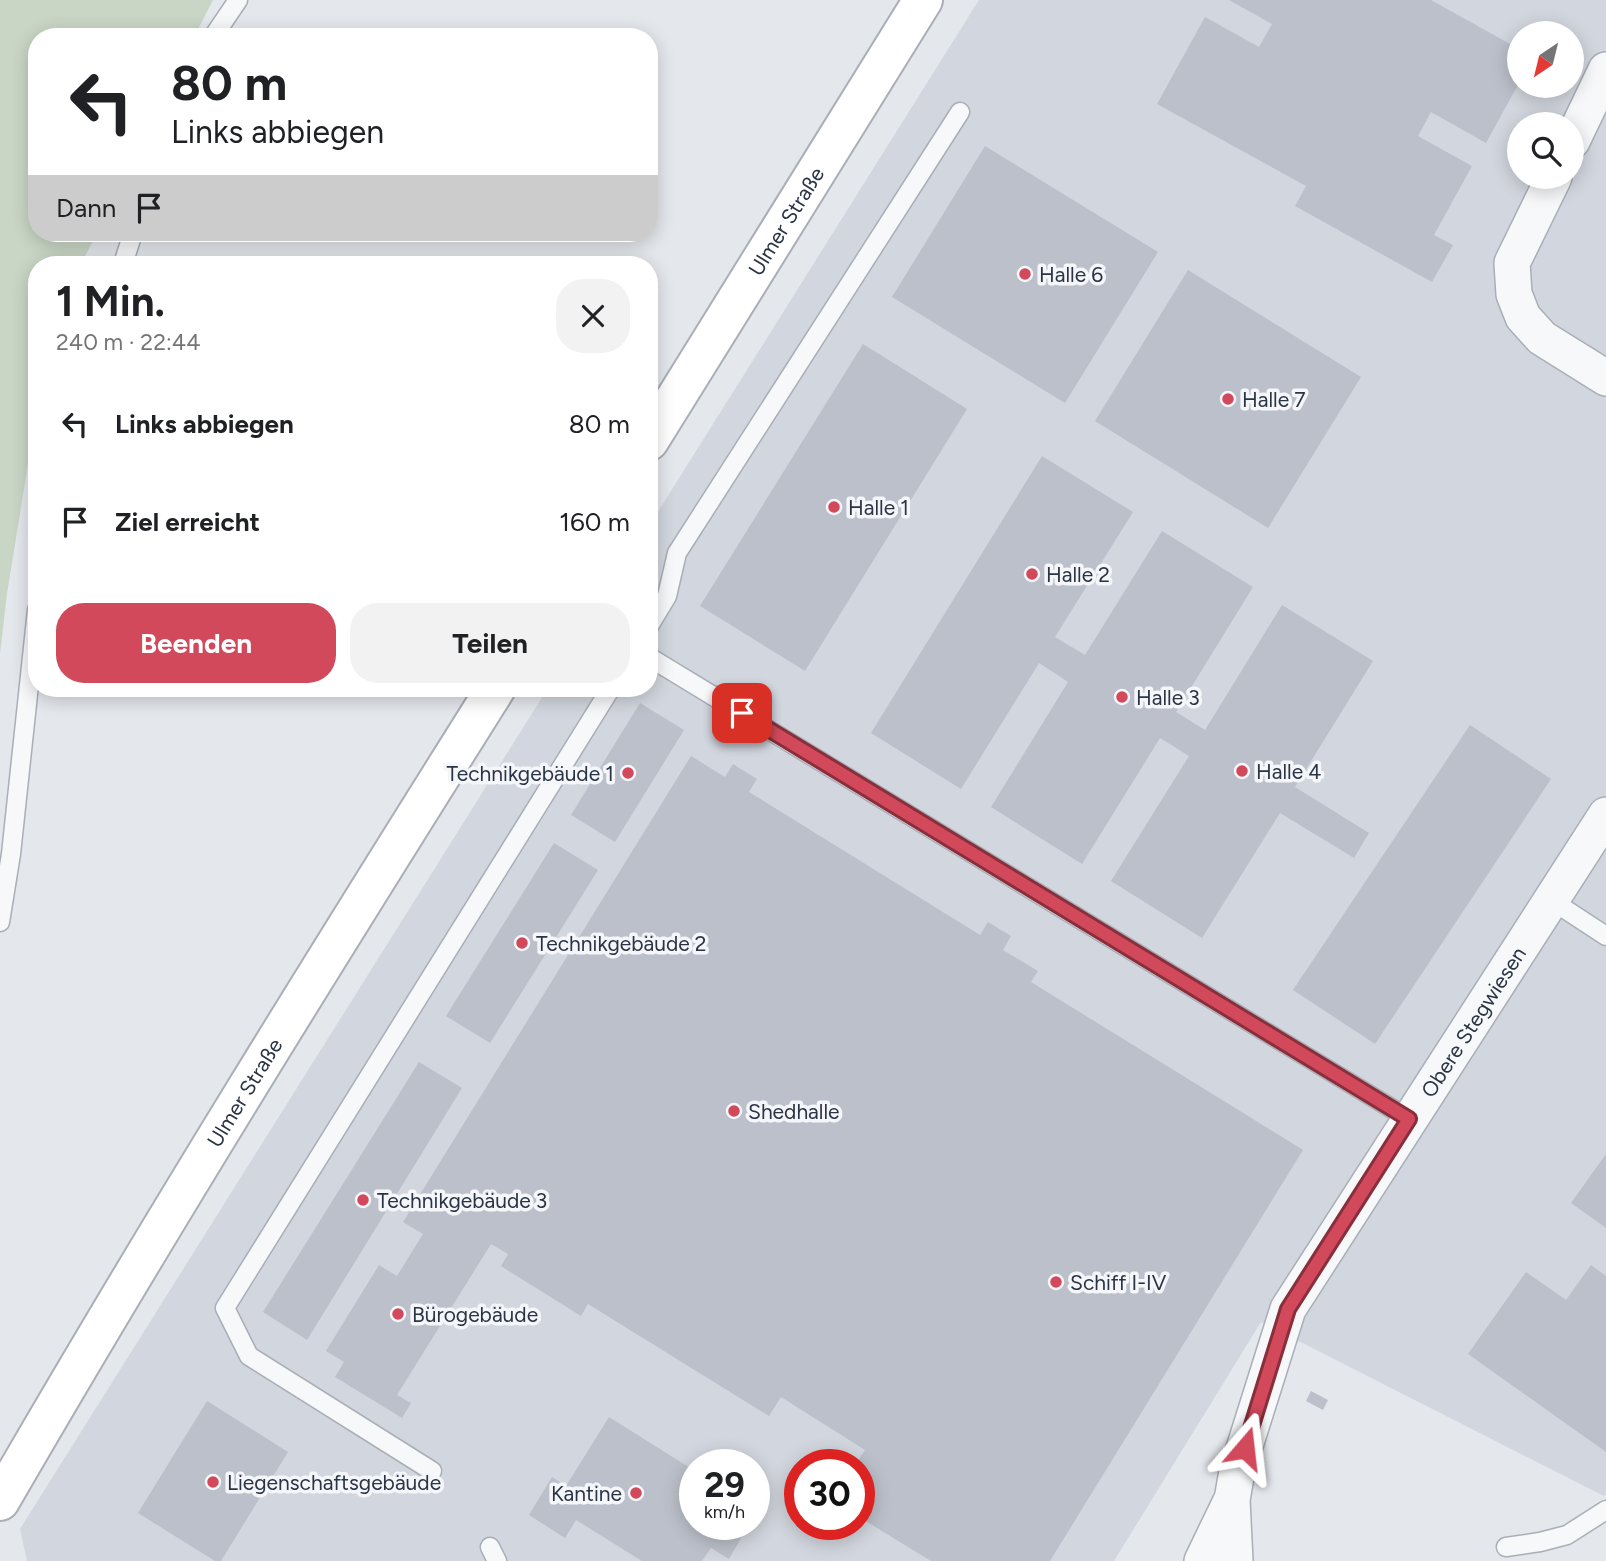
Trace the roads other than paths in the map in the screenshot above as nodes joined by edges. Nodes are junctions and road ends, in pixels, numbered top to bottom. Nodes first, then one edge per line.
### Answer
1 (238, 0) edge
2 (923, 0) edge
3 (219, 28) edge
4 (1606, 70) edge
5 (960, 112) dead end
6 (1584, 116) edge
7 (1548, 189) edge
8 (1606, 378) edge
9 (658, 427) edge
10 (658, 610) edge
11 (658, 662) edge
12 (28, 695) edge
13 (490, 697) edge
14 (605, 697) edge
15 (1606, 815) edge
16 (1551, 900) junction
17 (0, 922) edge
18 (1606, 936) edge
19 (1409, 1119) junction
20 (432, 1471) dead end
21 (1232, 1500) junction
22 (0, 1501) edge
23 (1606, 1510) edge
24 (1506, 1547) dead end
25 (1202, 1561) edge
26 (1234, 1561) edge

1 - 3 lane
2 - 9 main road, Ulmer Straße
4 - 6 street
5 - 10 lane
7 - 8 street
11 - 19 lane
12 - 17 lane
13 - 22 main road, Ulmer Straße
14 - 20 lane
15 - 16 street, Obere Stegwiesen
16 - 18 lane
16 - 19 street, Obere Stegwiesen
19 - 21 street, Obere Stegwiesen
21 - 25 street, Obere Stegwiesen
21 - 26 street, Obere Stegwiesen
23 - 24 lane

